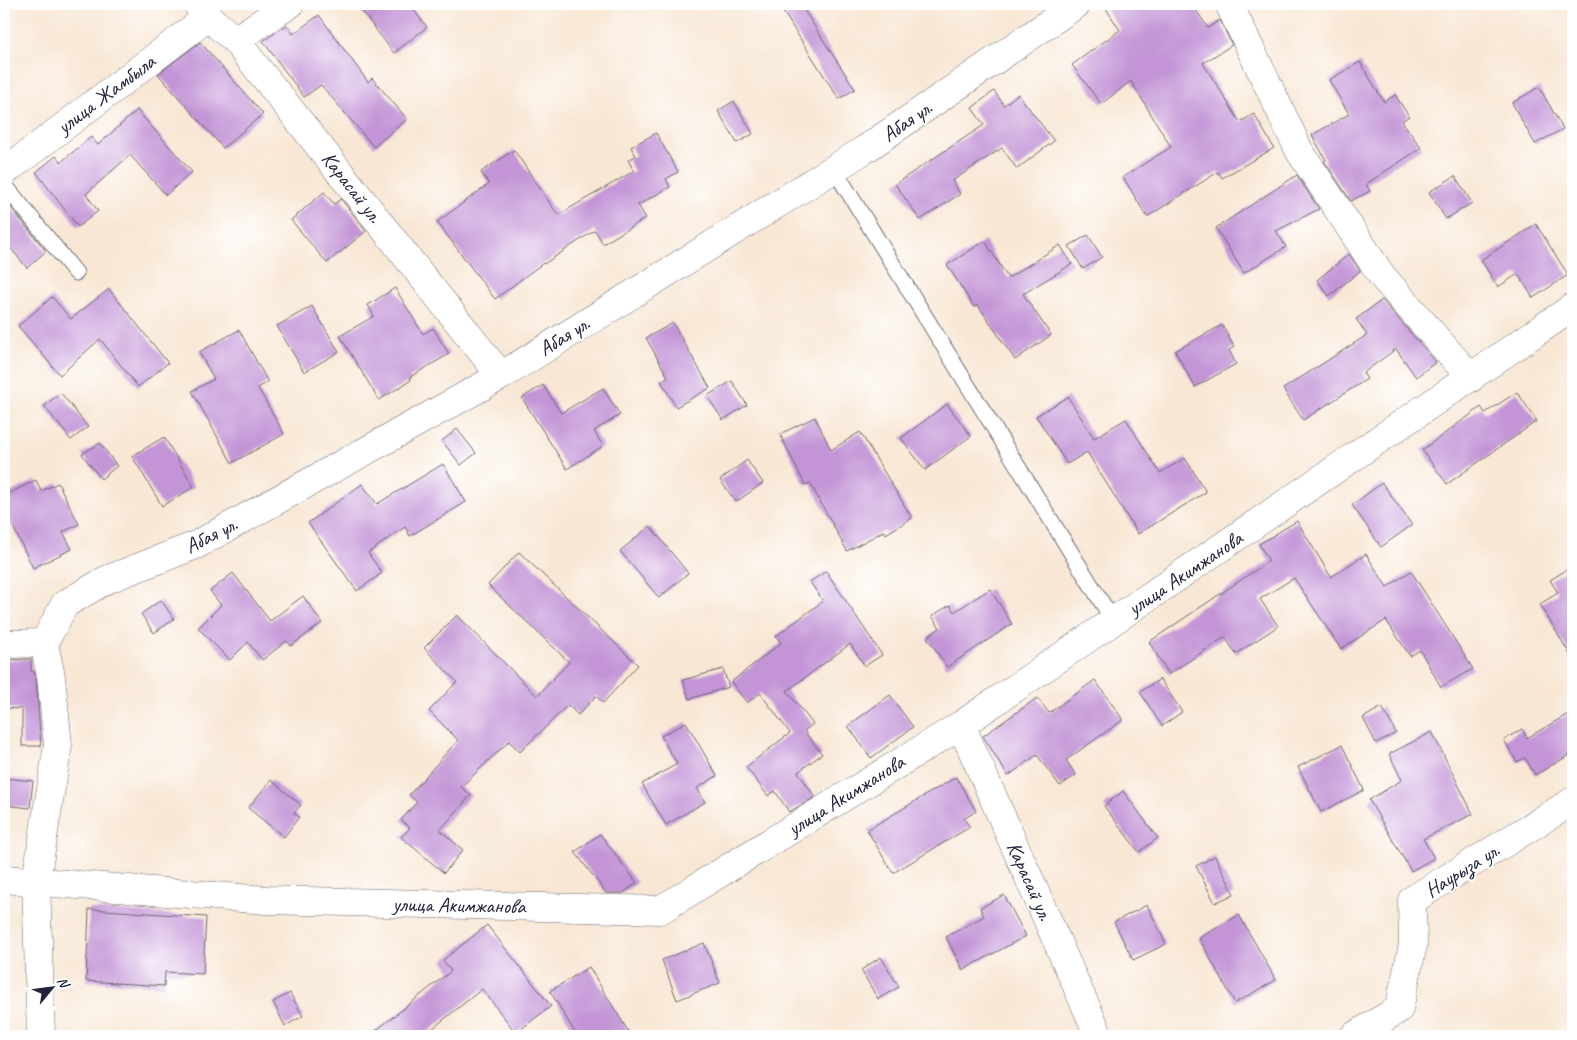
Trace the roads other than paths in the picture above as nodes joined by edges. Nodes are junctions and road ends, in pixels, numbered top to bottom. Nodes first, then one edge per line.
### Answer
1 (290, 4) edge
2 (1077, 4) edge
3 (1229, 4) edge
4 (203, 10) edge
5 (235, 40) junction
6 (834, 169) junction
7 (4, 172) edge
8 (4, 184) edge
9 (76, 273) dead end
10 (1573, 307) edge
11 (501, 376) junction
12 (1471, 378) junction
13 (1114, 622) junction
14 (44, 643) junction
15 (4, 644) edge
16 (961, 725) junction
17 (1573, 801) edge
18 (4, 879) edge
19 (36, 881) junction
20 (41, 1036) edge
21 (1099, 1036) edge
22 (1354, 1036) edge

1 - 5 street
2 - 6 street, Абая ул.
3 - 12 street
4 - 5 street, Карасай ул.
4 - 7 street, улица Жамбыла
5 - 11 street, Карасай ул.
6 - 11 street, Абая ул.
6 - 13 lane
8 - 9 lane
10 - 12 street, улица Акимжанова
11 - 14 street, Абая ул.
12 - 13 street, улица Акимжанова
13 - 16 street, улица Акимжанова
14 - 15 street
14 - 19 street
16 - 19 street, улица Акимжанова
16 - 21 street, Карасай ул.
17 - 22 street, Наурыза ул.
18 - 19 street, улица Акимжанова
19 - 20 street

